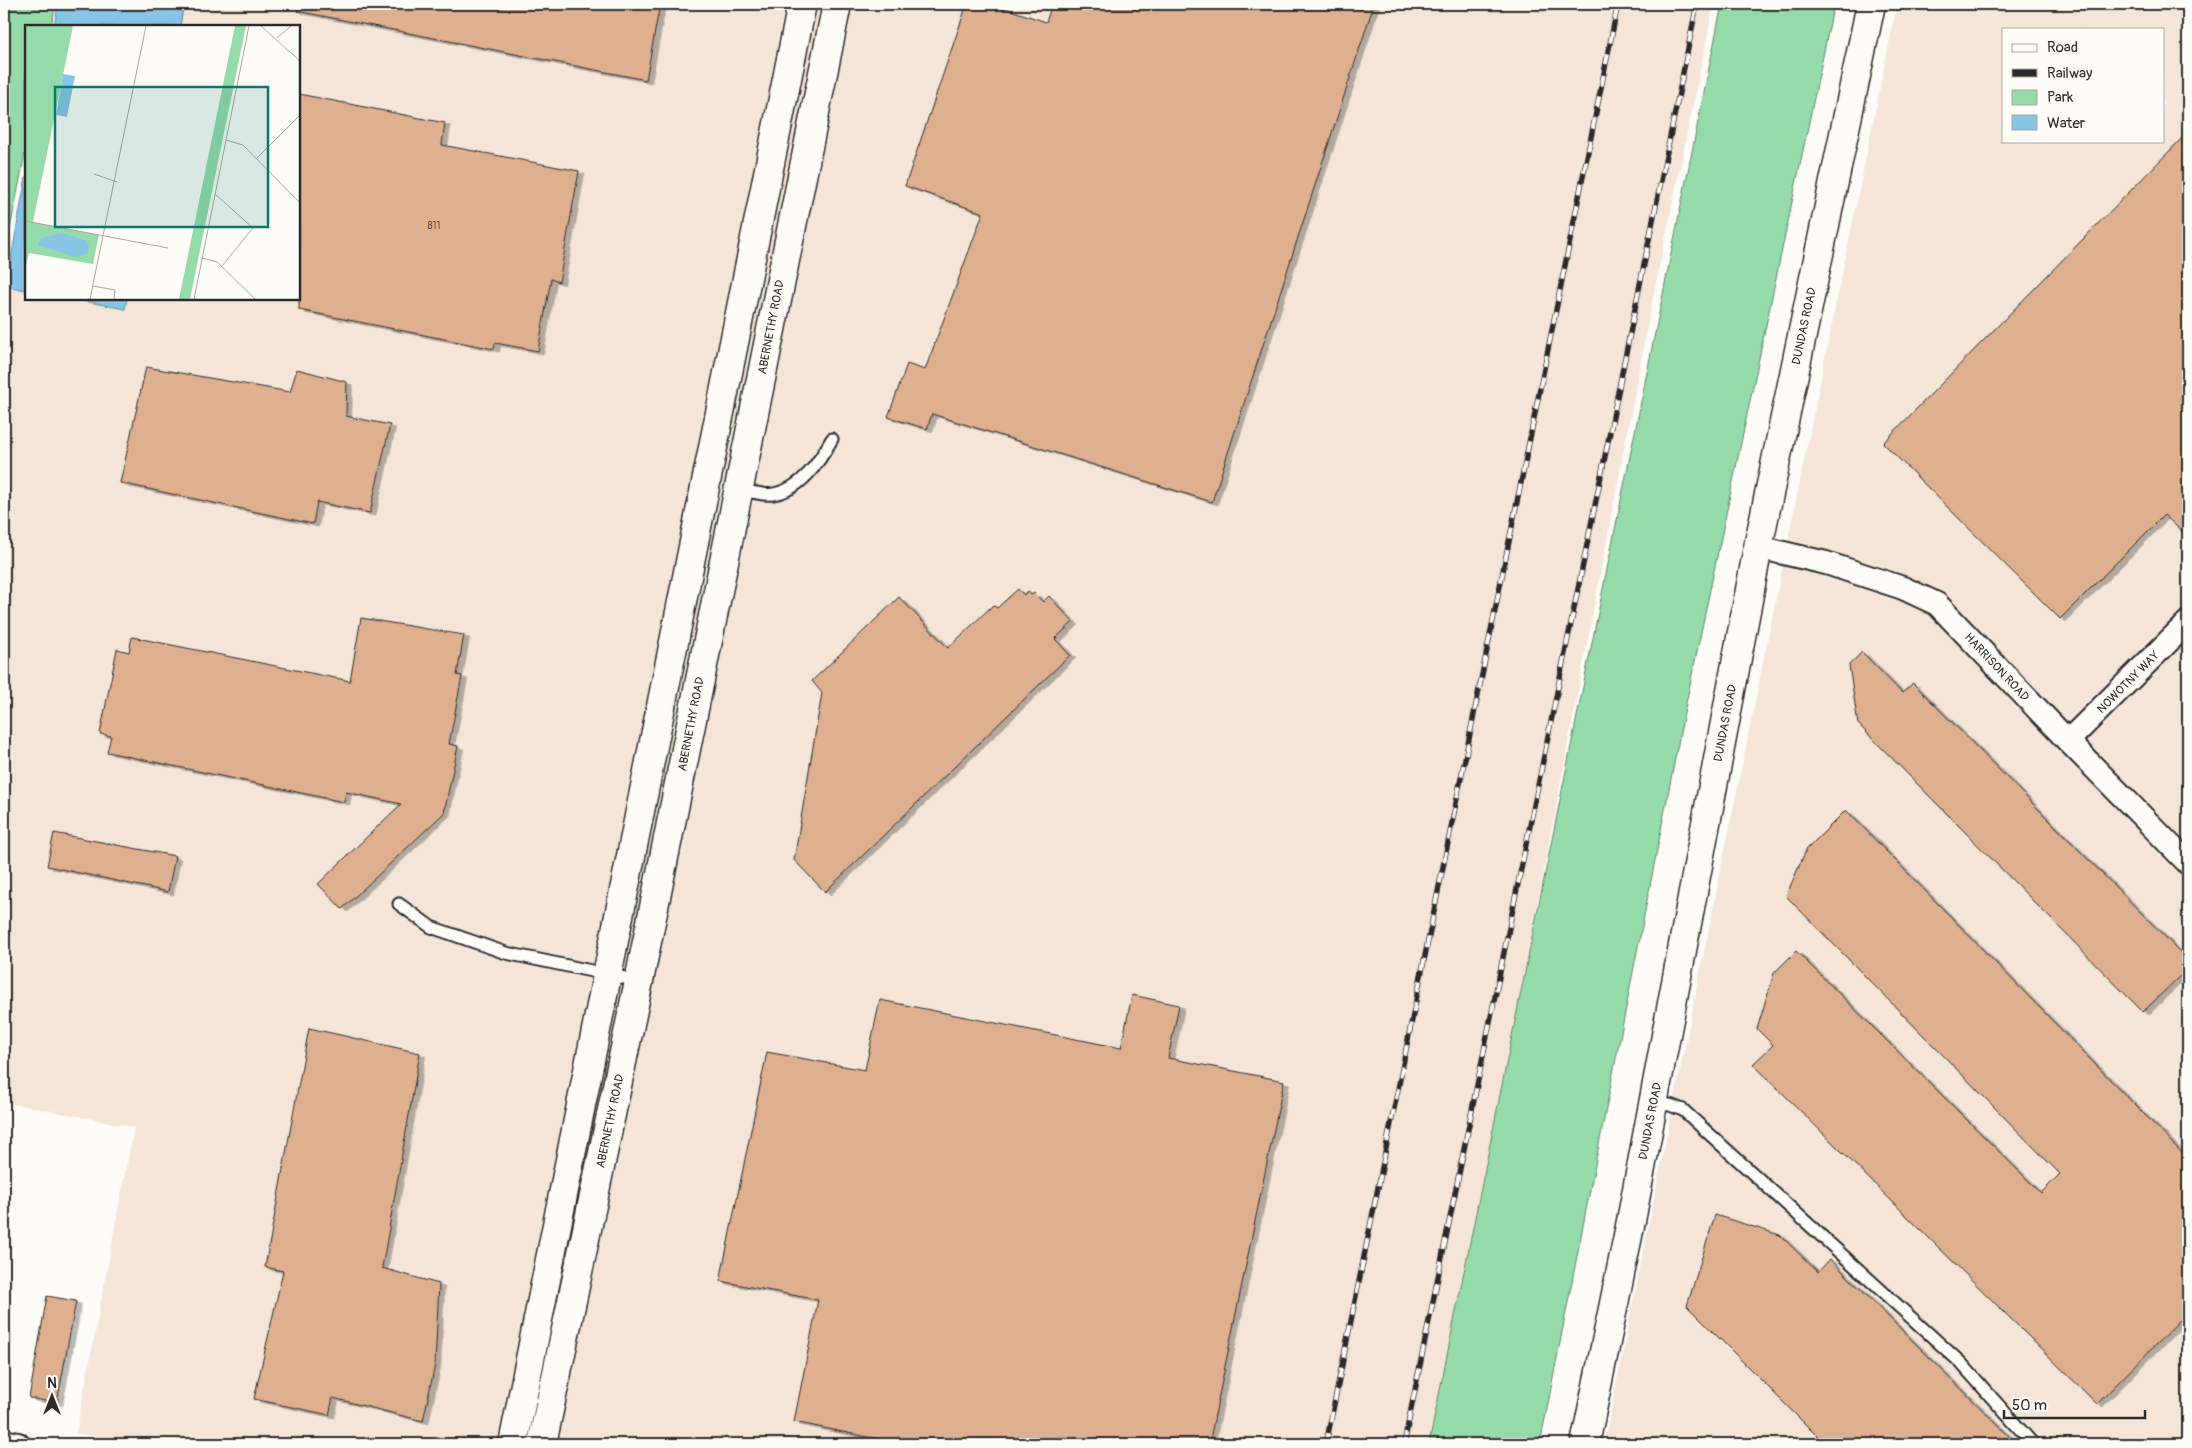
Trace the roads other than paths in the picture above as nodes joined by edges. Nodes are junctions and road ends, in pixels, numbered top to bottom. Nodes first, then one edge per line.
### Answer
1 (802, 4) edge
2 (837, 4) edge
3 (1871, 4) edge
4 (717, 423) junction
5 (750, 432) junction
6 (832, 439) dead end
7 (739, 490) junction
8 (1758, 547) junction
9 (2188, 622) edge
10 (2068, 742) junction
11 (2188, 863) edge
12 (399, 904) dead end
13 (607, 974) junction
14 (639, 982) junction
15 (1653, 1104) junction
16 (4, 1441) edge
17 (18, 1444) edge
18 (513, 1444) edge
19 (542, 1444) edge
20 (1585, 1444) edge
21 (2033, 1444) edge

1 - 4 main road
2 - 5 main road, ABERNETHY ROAD
3 - 8 main road, DUNDAS ROAD
4 - 5 main road
4 - 13 main road
5 - 7 main road, ABERNETHY ROAD
6 - 7 lane
7 - 14 main road, ABERNETHY ROAD
8 - 10 street, HARRISON ROAD
8 - 15 main road, DUNDAS ROAD
9 - 10 street, NOWOTNY WAY
10 - 11 street, HARRISON ROAD
12 - 13 lane
13 - 14 lane
13 - 18 main road
14 - 19 main road, ABERNETHY ROAD
15 - 20 main road, DUNDAS ROAD
15 - 21 lane
16 - 17 street

